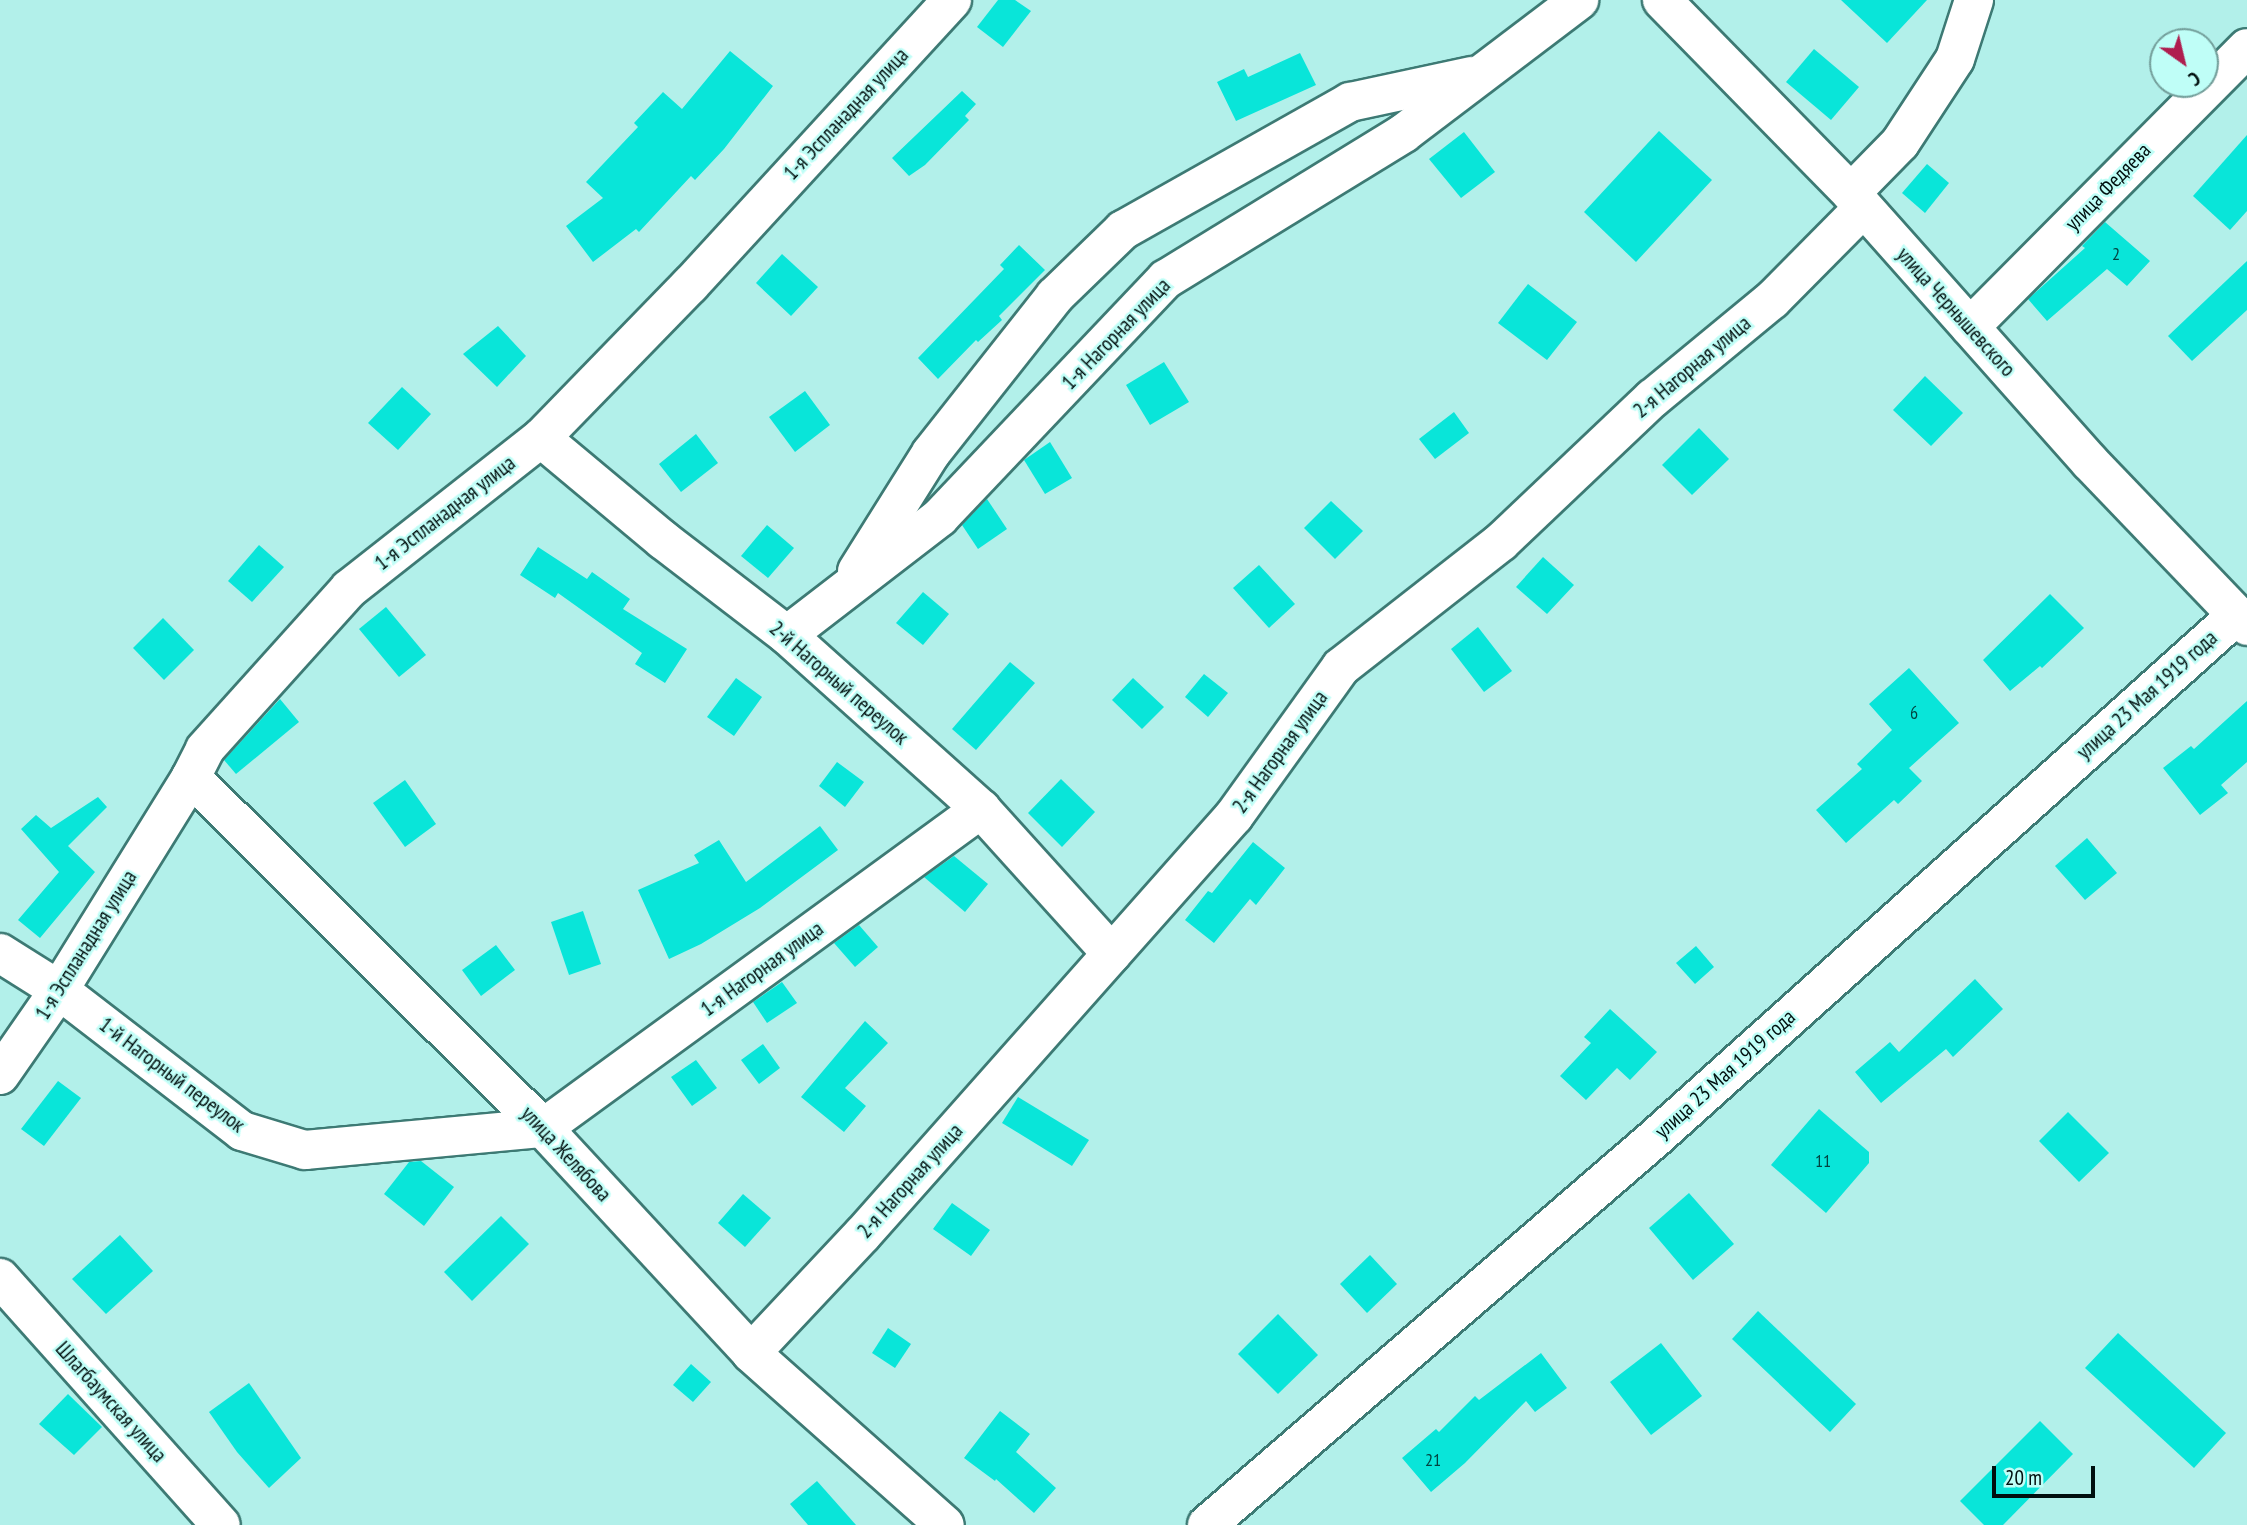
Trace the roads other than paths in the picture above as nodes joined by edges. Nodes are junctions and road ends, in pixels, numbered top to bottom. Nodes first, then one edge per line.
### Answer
1 (952, 0) edge
2 (1578, 0) edge
3 (1662, 0) edge
4 (1974, 0) edge
5 (2247, 48) edge
6 (1480, 75) junction
7 (1857, 200) junction
8 (1970, 327) junction
9 (541, 438) junction
10 (844, 591) junction
11 (2242, 621) edge
12 (787, 635) junction
13 (191, 777) junction
14 (981, 810) junction
15 (0, 953) edge
16 (1112, 954) junction
17 (59, 990) junction
18 (0, 1075) edge
19 (543, 1128) junction
20 (0, 1278) edge
21 (751, 1353) junction
22 (201, 1518) edge
23 (945, 1525) edge
24 (1207, 1525) edge

1 - 9 street, 1-я Эспланадная улица
2 - 6 street, 1-я Нагорная улица
3 - 7 street, улица Чернышевского
4 - 7 street, 2-я Нагорная улица
5 - 8 street, улица Федяева
6 - 10 street, 1-я Нагорная улица
6 - 10 street
7 - 8 street, улица Чернышевского
7 - 16 street, 2-я Нагорная улица
8 - 11 street, улица Чернышевского
9 - 12 street, 2-й Нагорный переулок
9 - 13 street, 1-я Эспланадная улица
10 - 12 street, 1-я Нагорная улица
11 - 24 street, улица 23 Мая 1919 года
12 - 14 street, 2-й Нагорный переулок
13 - 17 street, 1-я Эспланадная улица
13 - 19 street, улица Желябова
14 - 16 street, 2-й Нагорный переулок
14 - 19 street, 1-я Нагорная улица
15 - 17 street, 1-й Нагорный переулок
16 - 21 street, 2-я Нагорная улица
17 - 18 street, 1-я Эспланадная улица
17 - 19 street, 1-й Нагорный переулок
19 - 21 street, улица Желябова
20 - 22 street, Шлагбаумская улица
21 - 23 street, улица Желябова

